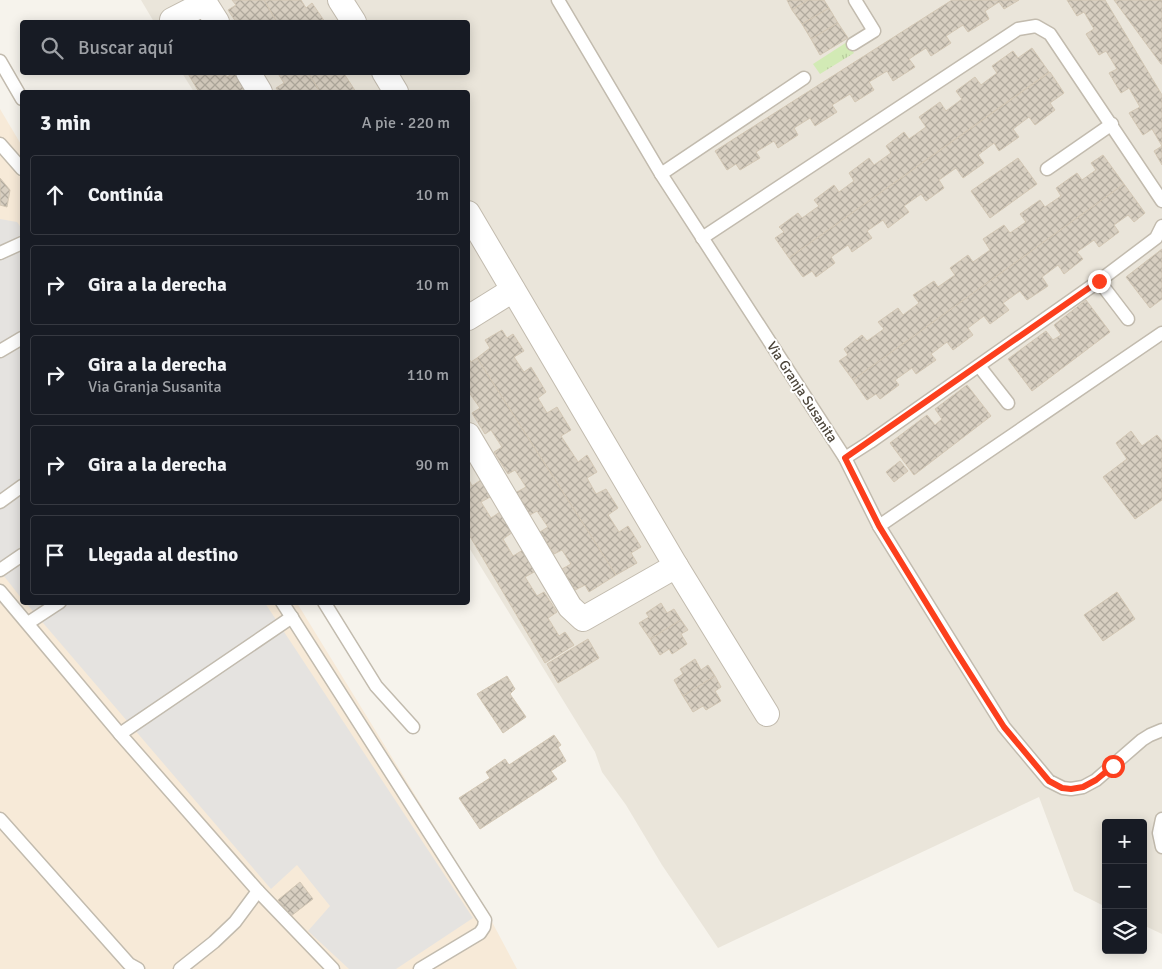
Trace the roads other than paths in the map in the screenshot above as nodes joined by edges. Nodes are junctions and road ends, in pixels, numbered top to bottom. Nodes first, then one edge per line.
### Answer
1 (340, 0) edge
2 (558, 0) edge
3 (855, 0) edge
4 (172, 20) dead end
5 (217, 20) edge
6 (353, 20) edge
7 (853, 44) dead end
8 (0, 61) edge
9 (250, 75) edge
10 (386, 75) edge
11 (804, 78) dead end
12 (259, 90) edge
13 (395, 90) edge
14 (20, 96) edge
15 (1112, 124) junction
16 (0, 144) edge
17 (20, 167) edge
18 (1047, 168) dead end
19 (661, 174) junction
20 (1162, 201) edge
21 (470, 216) edge
22 (1162, 226) edge
23 (702, 238) junction
24 (20, 244) edge
25 (0, 253) edge
26 (1099, 281) junction
27 (513, 290) junction
28 (470, 317) edge
29 (1128, 319) dead end
30 (1162, 333) edge
31 (20, 339) edge
32 (0, 351) edge
33 (979, 366) junction
34 (1008, 403) dead end
35 (470, 438) edge
36 (845, 458) junction
37 (20, 487) edge
38 (0, 502) edge
39 (879, 526) junction
40 (20, 556) edge
41 (676, 566) junction
42 (0, 570) edge
43 (0, 590) edge
44 (55, 605) edge
45 (284, 605) edge
46 (326, 605) edge
47 (292, 617) junction
48 (28, 623) junction
49 (767, 714) dead end
50 (413, 727) dead end
51 (1162, 730) edge
52 (120, 734) junction
53 (0, 819) edge
54 (1162, 819) edge
55 (1162, 847) edge
56 (258, 891) junction
57 (138, 969) edge
58 (180, 969) edge
59 (333, 969) edge
60 (420, 969) edge

1 - 6 street
2 - 19 lane, Via Granja Susanita
3 - 7 lane
4 - 5 street
8 - 14 lane
9 - 12 street
10 - 13 street
11 - 19 lane
15 - 18 lane
15 - 20 lane
15 - 23 lane
16 - 17 lane
19 - 23 lane, Via Granja Susanita
21 - 27 street
22 - 26 lane
23 - 36 lane, Via Granja Susanita
24 - 25 lane
26 - 29 lane
26 - 33 lane
27 - 28 street
27 - 41 street
30 - 39 lane
31 - 32 lane
33 - 34 lane
33 - 36 lane
35 - 41 street
36 - 39 lane, Via Granja Susanita
37 - 38 lane
39 - 51 lane, Via Granja Susanita
40 - 42 lane
41 - 49 street
43 - 48 lane
44 - 48 lane
45 - 47 lane
46 - 50 lane
47 - 52 lane
47 - 60 lane
48 - 52 lane
52 - 56 lane
53 - 57 lane
54 - 55 lane
56 - 58 lane
56 - 59 lane

